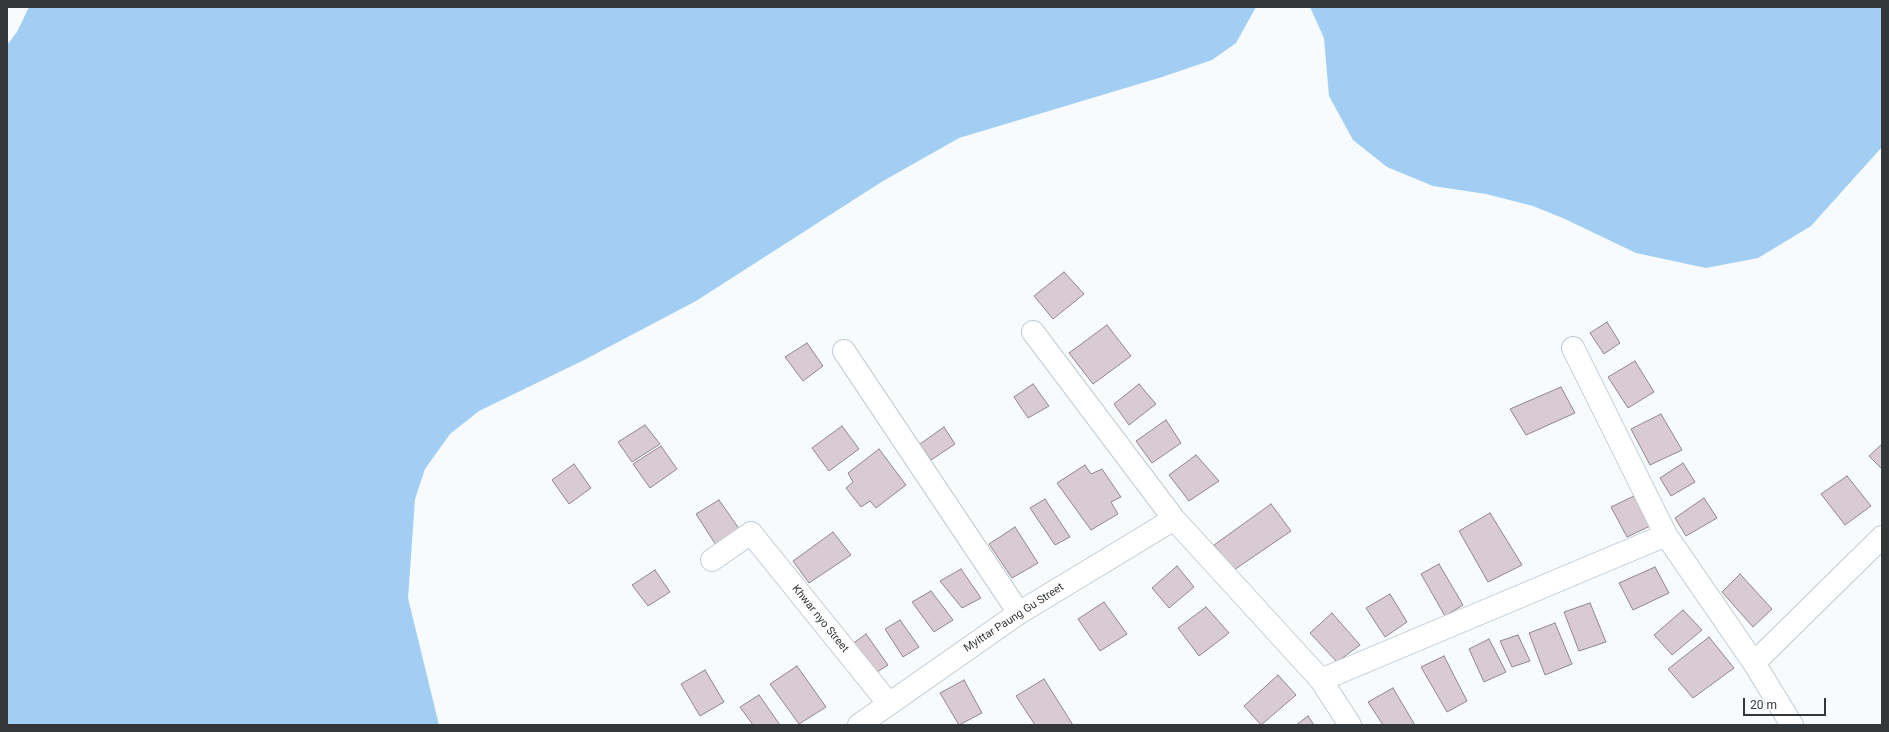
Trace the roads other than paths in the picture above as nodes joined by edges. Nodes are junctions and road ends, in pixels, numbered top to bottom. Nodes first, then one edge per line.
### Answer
1 (1033, 332) dead end
2 (1573, 348) dead end
3 (844, 351) dead end
4 (1174, 519) junction
5 (1666, 535) junction
6 (1882, 537) edge
7 (712, 560) dead end
8 (1019, 613) junction
9 (1754, 663) junction
10 (1321, 680) junction
11 (888, 704) junction
12 (864, 723) edge
13 (1350, 725) edge
14 (1792, 725) edge

1 - 4 street
2 - 5 street
3 - 8 street
4 - 8 street, Myittar Paung Gu Street
4 - 10 street
5 - 9 street
5 - 10 street
6 - 9 street
7 - 11 street, Khwar nyo Street
8 - 11 street, Myittar Paung Gu Street
9 - 14 street
10 - 13 street
11 - 12 street, Myittar Paung Gu Street

